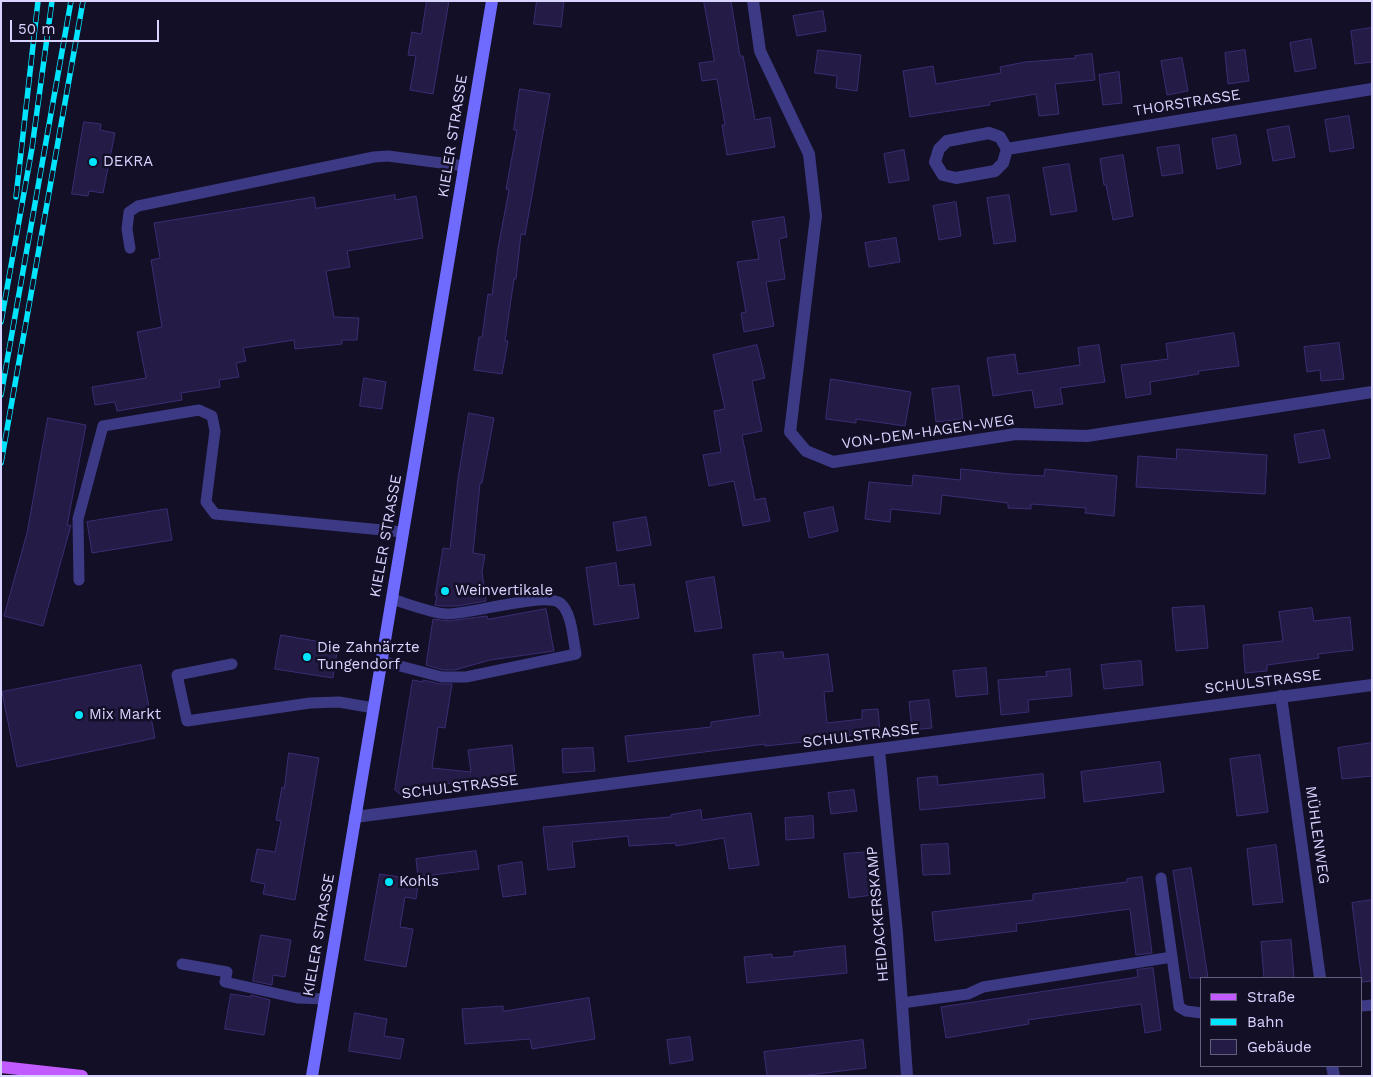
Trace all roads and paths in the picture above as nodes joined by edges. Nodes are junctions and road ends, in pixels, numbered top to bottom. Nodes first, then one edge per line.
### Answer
1 (492, 1) edge
2 (753, 1) edge
3 (1372, 89) edge
4 (1007, 149) junction
5 (464, 166) junction
6 (130, 248) dead end
7 (1372, 392) edge
8 (403, 532) junction
9 (79, 580) dead end
10 (392, 599) junction
11 (381, 662) junction
12 (232, 664) dead end
13 (1372, 685) edge
14 (1282, 696) junction
15 (374, 708) junction
16 (879, 750) junction
17 (355, 817) junction
18 (1161, 878) dead end
19 (1172, 957) junction
20 (182, 964) dead end
21 (1320, 977) edge
22 (325, 999) junction
23 (902, 1002) junction
24 (1200, 1013) edge
25 (1, 1067) edge
26 (82, 1076) edge
27 (312, 1076) edge
28 (907, 1076) edge

1 - 5 main road, KIELER STRASSE
2 - 7 street, VON-DEM-HAGEN-WEG
3 - 4 street, THORSTRASSE
4 - 4 street
5 - 6 lane
5 - 8 main road, KIELER STRASSE
8 - 9 lane
8 - 10 main road, KIELER STRASSE
10 - 11 main road, KIELER STRASSE
10 - 11 lane
11 - 15 main road, KIELER STRASSE
12 - 15 lane
13 - 14 street, SCHULSTRASSE
14 - 16 street, SCHULSTRASSE
14 - 21 street, MÜHLENWEG
15 - 17 main road, KIELER STRASSE
16 - 17 street, SCHULSTRASSE
16 - 23 street, HEIDACKERSKAMP
17 - 22 main road, KIELER STRASSE
18 - 19 lane
19 - 23 lane
19 - 24 lane
20 - 22 lane
22 - 27 main road, KIELER STRASSE
23 - 28 street, HEIDACKERSKAMP
25 - 26 main road

